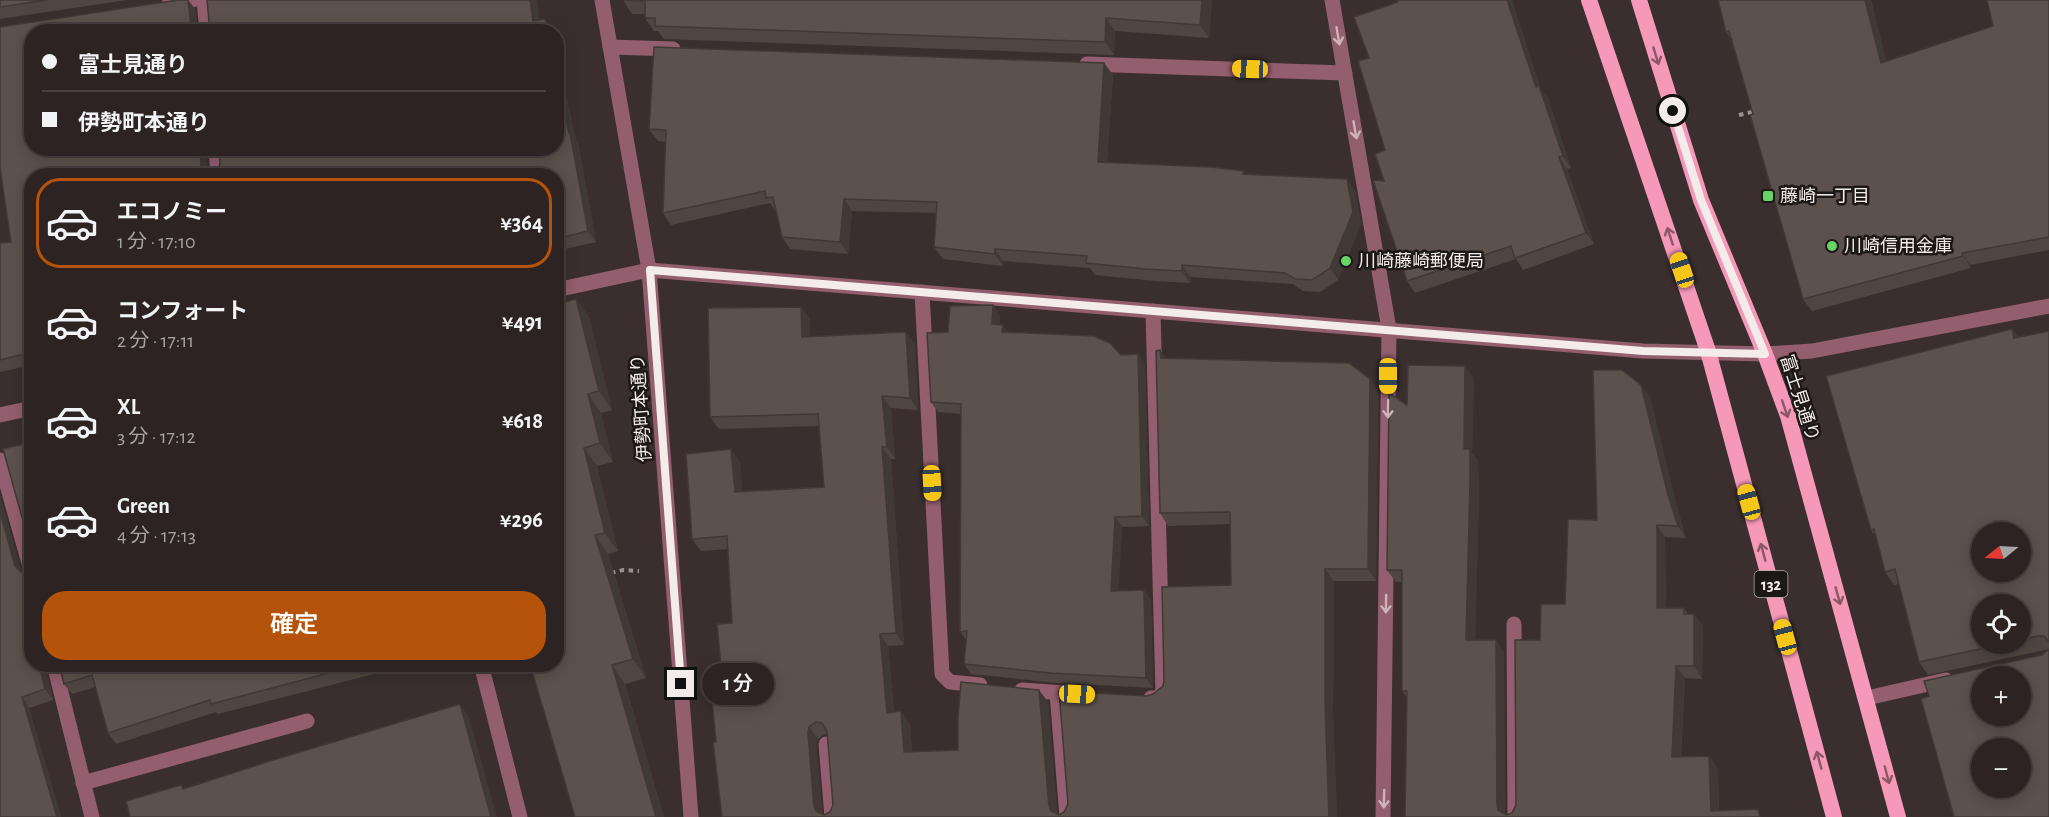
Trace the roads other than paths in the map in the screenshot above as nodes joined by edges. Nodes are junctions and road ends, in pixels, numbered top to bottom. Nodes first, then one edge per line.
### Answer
1 (193, 0) edge
2 (204, 0) edge
3 (602, 0) edge
4 (1332, 0) edge
5 (1589, 0) edge
6 (1638, 0) edge
7 (159, 5) edge
8 (206, 24) edge
9 (610, 47) junction
10 (693, 50) edge
11 (1072, 63) edge
12 (1345, 73) junction
13 (650, 270) junction
14 (564, 288) edge
15 (922, 292) junction
16 (2049, 306) edge
17 (1153, 311) junction
18 (1389, 329) junction
19 (1708, 351) junction
20 (1765, 354) junction
21 (24, 410) edge
22 (0, 416) edge
23 (0, 460) edge
24 (24, 546) edge
25 (1514, 624) dead end
26 (56, 672) edge
27 (483, 672) edge
28 (1958, 677) edge
29 (1057, 693) junction
30 (1090, 695) edge
31 (1134, 697) edge
32 (1867, 698) junction
33 (307, 721) dead end
34 (826, 744) edge
35 (83, 783) junction
36 (92, 817) edge
37 (520, 817) edge
38 (691, 817) edge
39 (832, 817) edge
40 (1067, 817) edge
41 (1383, 817) edge
42 (1515, 817) edge
43 (1834, 817) edge
44 (1898, 817) edge

1 - 7 street
2 - 8 street
3 - 9 street, 伊勢町本通り
4 -> 12 street
19 -> 5 highway, 132
6 -> 20 highway, 富士見通り
9 - 10 street
9 - 13 street, 伊勢町本通り
11 - 12 street
12 -> 18 street
13 - 14 street
13 - 15 street
13 - 38 street, 伊勢町本通り
15 - 17 street
15 - 29 street
16 - 20 street
17 - 18 street
17 - 31 street
18 - 19 street
18 -> 41 street
19 - 20 street
43 -> 19 highway, 132
20 -> 32 highway, 富士見通り
21 - 22 street
23 - 24 street
25 - 42 street
26 - 35 street
27 - 37 street
28 - 32 street
29 - 30 street
29 - 40 street
32 -> 44 highway, 富士見通り
33 - 35 street
34 - 39 street
35 - 36 street

